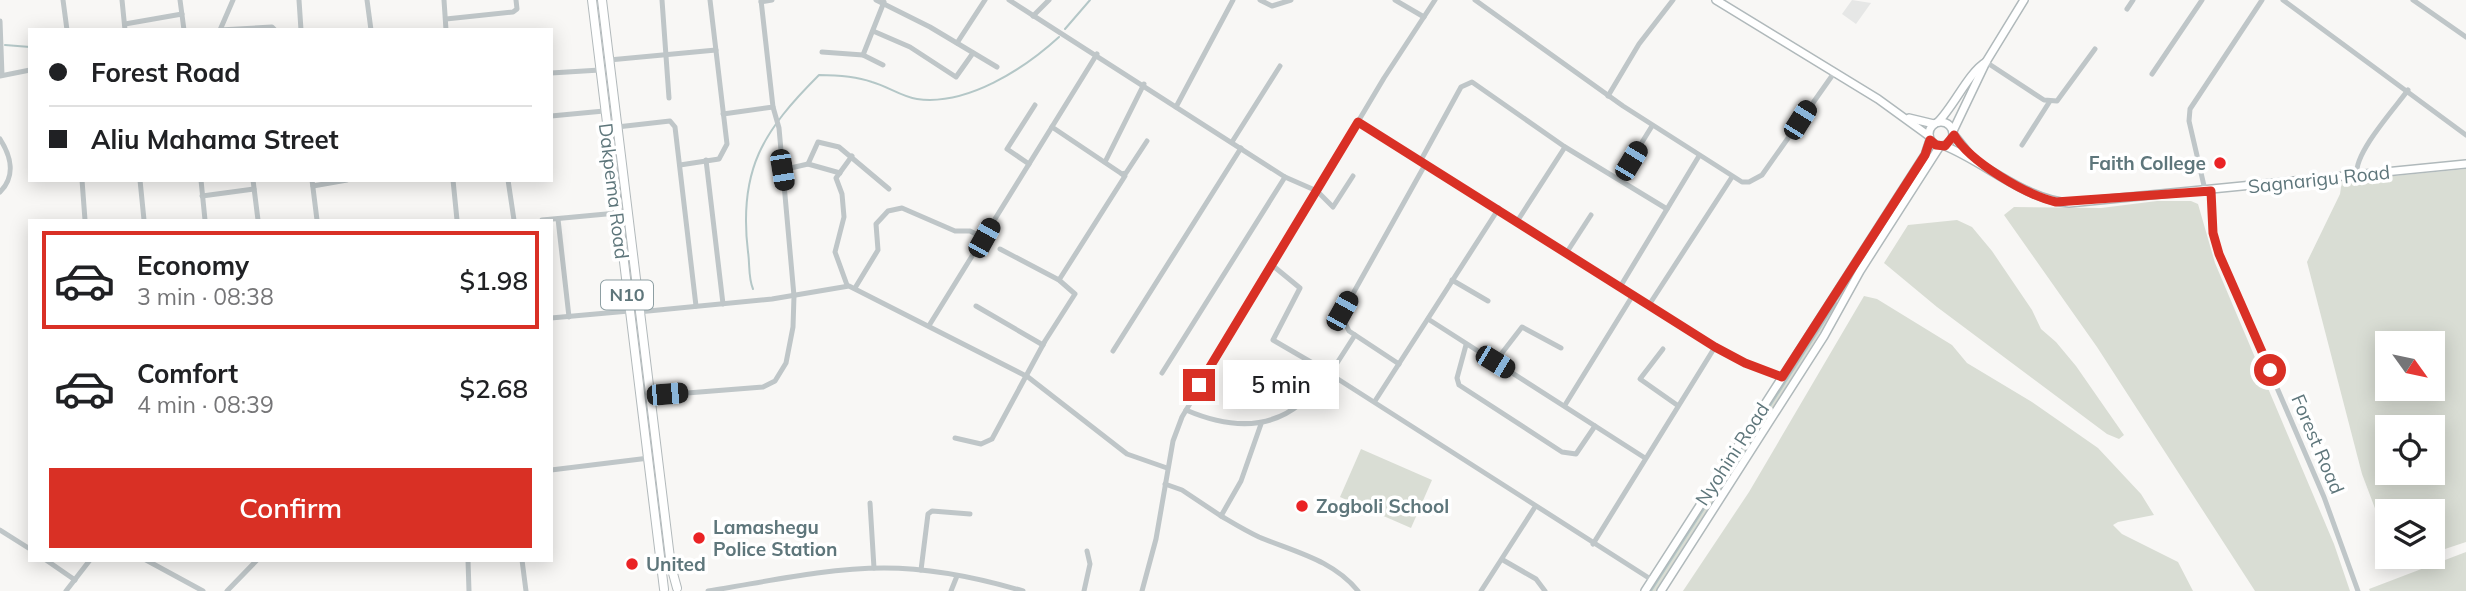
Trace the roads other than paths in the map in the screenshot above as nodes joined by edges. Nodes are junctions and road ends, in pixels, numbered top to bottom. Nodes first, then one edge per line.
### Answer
1 (63, 0) edge
2 (122, 0) edge
3 (180, 0) edge
4 (233, 0) edge
5 (299, 0) edge
6 (367, 0) edge
7 (444, 0) edge
8 (516, 0) edge
9 (592, 0) edge
10 (602, 0) edge
11 (662, 0) edge
12 (710, 0) edge
13 (772, 0) edge
14 (876, 0) edge
15 (985, 0) edge
16 (1009, 0) edge
17 (1049, 0) edge
18 (1233, 0) edge
19 (1261, 0) edge
20 (1291, 0) edge
21 (1395, 0) edge
22 (1435, 0) edge
23 (1475, 0) edge
24 (1673, 0) edge
25 (1716, 0) edge
26 (2024, 0) edge
27 (2133, 0) edge
28 (2202, 0) edge
29 (2262, 0) edge
30 (2283, 0) edge
31 (2413, 0) edge
32 (761, 1) edge
33 (884, 2) junction
34 (1725, 2) edge
35 (2127, 9) dead end
36 (182, 14) junction
37 (1033, 16) junction
38 (1424, 17) junction
39 (446, 19) junction
40 (0, 21) edge
41 (125, 27) edge
42 (67, 28) edge
43 (184, 28) edge
44 (221, 28) edge
45 (301, 28) edge
46 (371, 28) edge
47 (446, 28) edge
48 (873, 31) junction
49 (2466, 37) edge
50 (957, 43) junction
51 (2095, 48) dead end
52 (716, 50) junction
53 (822, 52) dead end
54 (973, 53) junction
55 (1097, 54) junction
56 (665, 55) junction
57 (863, 55) junction
58 (609, 60) junction
59 (1986, 62) junction
60 (883, 65) dead end
61 (1280, 66) dead end
62 (997, 67) dead end
63 (28, 70) edge
64 (600, 70) junction
65 (553, 73) edge
66 (1834, 73) junction
67 (2152, 74) dead end
68 (1, 75) edge
69 (1144, 83) junction
70 (2409, 90) junction
71 (1608, 96) junction
72 (669, 98) dead end
73 (2050, 101) junction
74 (1035, 105) dead end
75 (773, 107) junction
76 (1176, 107) junction
77 (604, 111) junction
78 (553, 114) edge
79 (723, 114) junction
80 (1905, 117) junction
81 (1358, 122) junction
82 (1936, 123) junction
83 (1652, 126) junction
84 (616, 127) junction
85 (1052, 127) junction
86 (1953, 133) junction
87 (2466, 135) edge
88 (1930, 138) junction
89 (0, 139) edge
90 (1147, 141) dead end
91 (1232, 142) junction
92 (2022, 145) dead end
93 (1565, 146) junction
94 (1942, 146) junction
95 (1241, 148) junction
96 (852, 156) junction
97 (1699, 156) junction
98 (1973, 158) junction
99 (706, 160) junction
100 (1423, 161) junction
101 (1105, 162) junction
102 (808, 164) junction
103 (1029, 164) junction
104 (2466, 164) edge
105 (680, 165) junction
106 (782, 170) junction
107 (840, 173) junction
108 (1122, 174) junction
109 (2357, 174) junction
110 (1353, 176) dead end
111 (1285, 177) junction
112 (1732, 177) junction
113 (1620, 178) junction
114 (82, 182) edge
115 (141, 182) edge
116 (201, 182) edge
117 (253, 182) edge
118 (453, 182) edge
119 (508, 182) edge
120 (313, 183) edge
121 (254, 189) junction
122 (889, 189) dead end
123 (1317, 191) junction
124 (2208, 191) junction
125 (0, 192) edge
126 (202, 196) junction
127 (1499, 208) junction
128 (1667, 209) junction
129 (617, 213) junction
130 (1591, 215) dead end
131 (85, 219) edge
132 (145, 219) edge
133 (205, 219) edge
134 (258, 219) edge
135 (317, 219) edge
136 (457, 219) edge
137 (514, 219) edge
138 (553, 219) edge
139 (558, 219) junction
140 (1518, 220) junction
141 (984, 238) junction
142 (1000, 249) dead end
143 (1567, 252) junction
144 (1272, 265) junction
145 (1059, 280) junction
146 (1452, 280) junction
147 (847, 285) junction
148 (1620, 287) junction
149 (855, 288) junction
150 (1633, 295) junction
151 (794, 296) junction
152 (1488, 301) dead end
153 (723, 304) junction
154 (1649, 305) junction
155 (696, 306) junction
156 (976, 306) dead end
157 (634, 311) junction
158 (569, 317) junction
159 (553, 318) edge
160 (1428, 319) junction
161 (930, 324) junction
162 (1355, 335) junction
163 (1043, 345) junction
164 (1466, 345) junction
165 (1715, 347) junction
166 (1561, 348) dead end
167 (1664, 349) dead end
168 (1112, 351) dead end
169 (1495, 362) junction
170 (1399, 364) junction
171 (1162, 373) dead end
172 (1329, 373) junction
173 (1028, 377) junction
174 (1782, 377) junction
175 (649, 396) junction
176 (1375, 401) junction
177 (1565, 405) junction
178 (1677, 405) junction
179 (1186, 410) junction
180 (1261, 424) junction
181 (1595, 426) junction
182 (955, 438) dead end
183 (649, 458) junction
184 (1645, 458) junction
185 (1167, 468) junction
186 (553, 470) edge
187 (1165, 484) junction
188 (870, 503) dead end
189 (1535, 507) junction
190 (971, 514) dead end
191 (1221, 516) junction
192 (0, 530) edge
193 (1594, 544) junction
194 (28, 548) edge
195 (1087, 551) dead end
196 (1503, 560) junction
197 (49, 562) edge
198 (88, 562) edge
199 (150, 562) edge
200 (255, 562) edge
201 (468, 562) edge
202 (523, 562) edge
203 (874, 568) junction
204 (921, 570) junction
205 (957, 576) junction
206 (75, 580) junction
207 (1652, 580) junction
208 (664, 590) edge
209 (680, 590) edge
210 (66, 591) edge
211 (203, 591) edge
212 (227, 591) edge
213 (470, 591) edge
214 (526, 591) edge
215 (708, 591) edge
216 (951, 591) edge
217 (1023, 591) edge
218 (1084, 591) edge
219 (1142, 591) edge
220 (1358, 591) edge
221 (1481, 591) edge
222 (1545, 591) edge
223 (1645, 591) edge
224 (1661, 591) edge
225 (2358, 591) edge

1 - 42 street
2 - 41 street
3 - 36 street
4 - 44 street
5 - 45 street
6 - 46 street
7 - 39 street
8 - 39 street
9 - 64 highway, Dakpema Road / N10
10 - 58 highway, Dakpema Road / N10
11 - 56 street
12 - 52 street
13 - 32 street
14 - 33 street
15 - 50 street
16 - 37 street
17 - 37 street
18 - 76 street
19 - 20 street
21 - 38 street
22 - 38 street
23 - 71 street
24 - 71 street
25 - 34 main road
26 - 59 main road
27 - 35 street
28 - 67 street
29 - 124 street, Forest Road
30 - 70 street
31 - 49 street
32 - 75 street
33 - 48 street
33 - 50 street
34 - 66 main road
36 - 41 street
36 - 43 street
37 - 55 street
38 - 81 street
39 - 47 street
40 - 68 street
48 - 54 street
48 - 57 street
50 - 54 street
51 - 73 street
52 - 56 street
52 - 79 street
53 - 57 street
54 - 62 street
55 - 69 street
55 - 85 street
56 - 58 street
56 - 72 street
57 - 60 street
58 - 84 highway, Dakpema Road / N10
59 - 73 street
59 - 82 main road, Nyohini Road
59 - 86 main road, Nyohini Road
61 - 91 street
63 - 68 street
64 - 65 street
64 - 77 highway, Dakpema Road / N10
66 - 80 main road
66 - 112 street
69 - 76 street
69 - 101 street
70 - 87 street
70 - 109 street
71 - 83 street
73 - 92 street
74 - 103 street
75 - 79 street
75 - 106 street
76 - 91 street
77 - 78 street
77 - 129 highway, Dakpema Road / N10
79 - 99 street
80 - 82 main road, Sagnarigu Road
80 - 88 main road, Sagnarigu Road
81 - 100 street
81 - 123 street
82 - 86 main road, Sagnarigu Road
82 - 88 main road, Nyohini Road
83 - 97 street
83 - 113 street
84 - 105 street
84 - 157 highway, Dakpema Road / N10
85 - 101 street
85 - 103 street
86 - 94 main road, Nyohini Road
86 - 98 main road, Sagnarigu Road
88 - 94 main road, Sagnarigu Road
88 - 174 main road, Nyohini Road
89 - 125 street
90 - 108 street
91 - 95 street
93 - 100 street
93 - 113 street
93 - 140 street
94 - 98 main road, Sagnarigu Road
94 - 224 main road, Nyohini Road
95 - 111 street
95 - 168 street
96 - 102 street
96 - 107 street
96 - 122 street
97 - 112 street
97 - 128 street
98 - 124 main road, Sagnarigu Road
99 - 105 street
99 - 153 street
100 - 127 street
100 - 162 street
101 - 108 street
102 - 106 street
102 - 107 street
103 - 141 street
104 - 109 main road, Sagnarigu Road
105 - 155 street
106 - 151 street
107 - 147 street
108 - 145 street
109 - 124 main road, Sagnarigu Road
110 - 123 street
111 - 123 street
111 - 171 street
112 - 154 street
113 - 128 street
114 - 131 street
115 - 132 street
116 - 126 street
117 - 121 street
118 - 136 street
119 - 137 street
120 - 135 street
121 - 126 street
121 - 134 street
123 - 144 street
124 - 225 street, Forest Road
126 - 133 street
127 - 140 street
127 - 146 street
128 - 148 street
129 - 139 street
129 - 157 highway, Dakpema Road / N10
130 - 143 street
138 - 139 street
139 - 158 street
140 - 143 street
141 - 149 street
141 - 161 street
142 - 145 street
143 - 148 street
144 - 172 street
144 - 179 street
145 - 163 street
146 - 152 street
146 - 160 street
147 - 149 street
147 - 151 street
148 - 150 street
149 - 161 street
150 - 154 street
150 - 177 street
151 - 153 street
151 - 175 street
153 - 155 street
154 - 165 street
155 - 157 street
156 - 163 street
157 - 158 street
157 - 175 highway, Dakpema Road / N10
157 - 183 highway, Dakpema Road / N10
158 - 159 street
160 - 164 street
160 - 170 street
161 - 173 street
162 - 170 street
162 - 172 street
163 - 173 street
164 - 169 street
164 - 181 street
165 - 174 street
165 - 178 street
166 - 169 street
167 - 178 street
169 - 177 street
170 - 176 street
172 - 176 street
172 - 180 street
173 - 182 street
173 - 185 street
174 - 207 main road, Nyohini Road
175 - 209 highway, Dakpema Road / N10
176 - 189 street
177 - 181 street
178 - 184 street
179 - 180 street
179 - 185 street
180 - 191 street
181 - 184 street
183 - 186 street
183 - 208 highway, Dakpema Road / N10
184 - 193 street
185 - 187 street
187 - 191 street
187 - 219 street
188 - 203 street
189 - 193 street
189 - 196 street
190 - 204 street
191 - 220 street
192 - 194 street
193 - 207 street
195 - 218 street
196 - 221 street
196 - 222 street
197 - 206 street
198 - 206 street
199 - 211 street
200 - 212 street
201 - 213 street
202 - 214 street
203 - 204 street
203 - 215 street
204 - 205 street
205 - 216 street
205 - 217 street
206 - 210 street
207 - 223 main road, Nyohini Road
208 - 209 highway, N10

